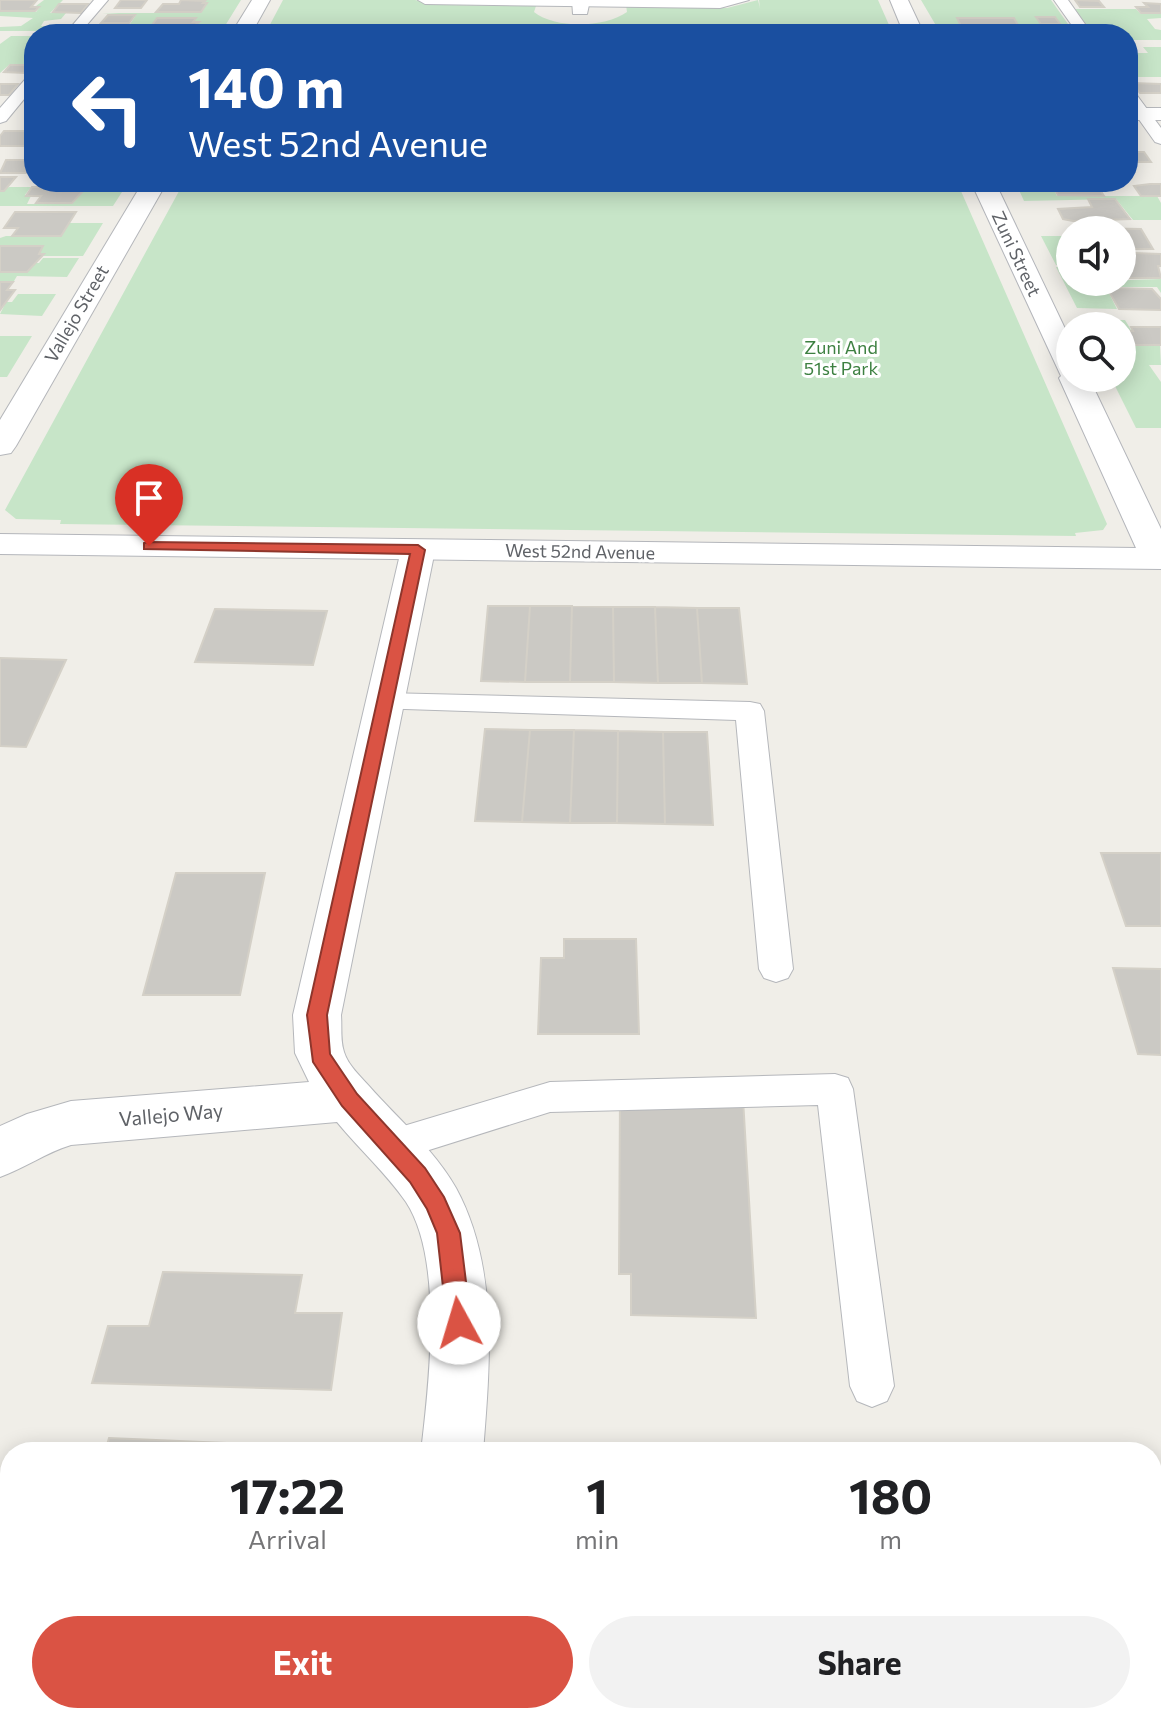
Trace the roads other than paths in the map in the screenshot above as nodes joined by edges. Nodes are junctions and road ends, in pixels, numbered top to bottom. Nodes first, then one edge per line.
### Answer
1 (101, 0) edge
2 (261, 0) edge
3 (425, 0) edge
4 (742, 0) edge
5 (899, 0) edge
6 (1061, 0) edge
7 (581, 5) edge
8 (81, 24) edge
9 (247, 24) edge
10 (910, 24) edge
11 (1078, 24) edge
12 (24, 90) edge
13 (1144, 114) edge
14 (0, 118) edge
15 (1161, 139) edge
16 (149, 192) edge
17 (988, 192) edge
18 (1056, 339) edge
19 (1081, 392) edge
20 (0, 446) edge
21 (0, 544) edge
22 (418, 550) junction
23 (1160, 561) edge
24 (385, 702) junction
25 (776, 969) dead end
26 (350, 1100) junction
27 (391, 1146) junction
28 (0, 1154) edge
29 (872, 1386) dead end
30 (453, 1442) edge

1 - 8 lane
2 - 9 street
3 - 7 lane
4 - 7 lane
5 - 10 street
6 - 11 lane
12 - 14 lane
13 - 15 lane
16 - 20 street, Vallejo Street
17 - 18 street, Zuni Street
19 - 23 street
21 - 22 street, West 52nd Avenue
22 - 23 street, West 52nd Avenue
22 - 24 street
24 - 25 lane
24 - 26 street
26 - 27 street
26 - 28 street, Vallejo Way
27 - 29 lane
27 - 30 street

